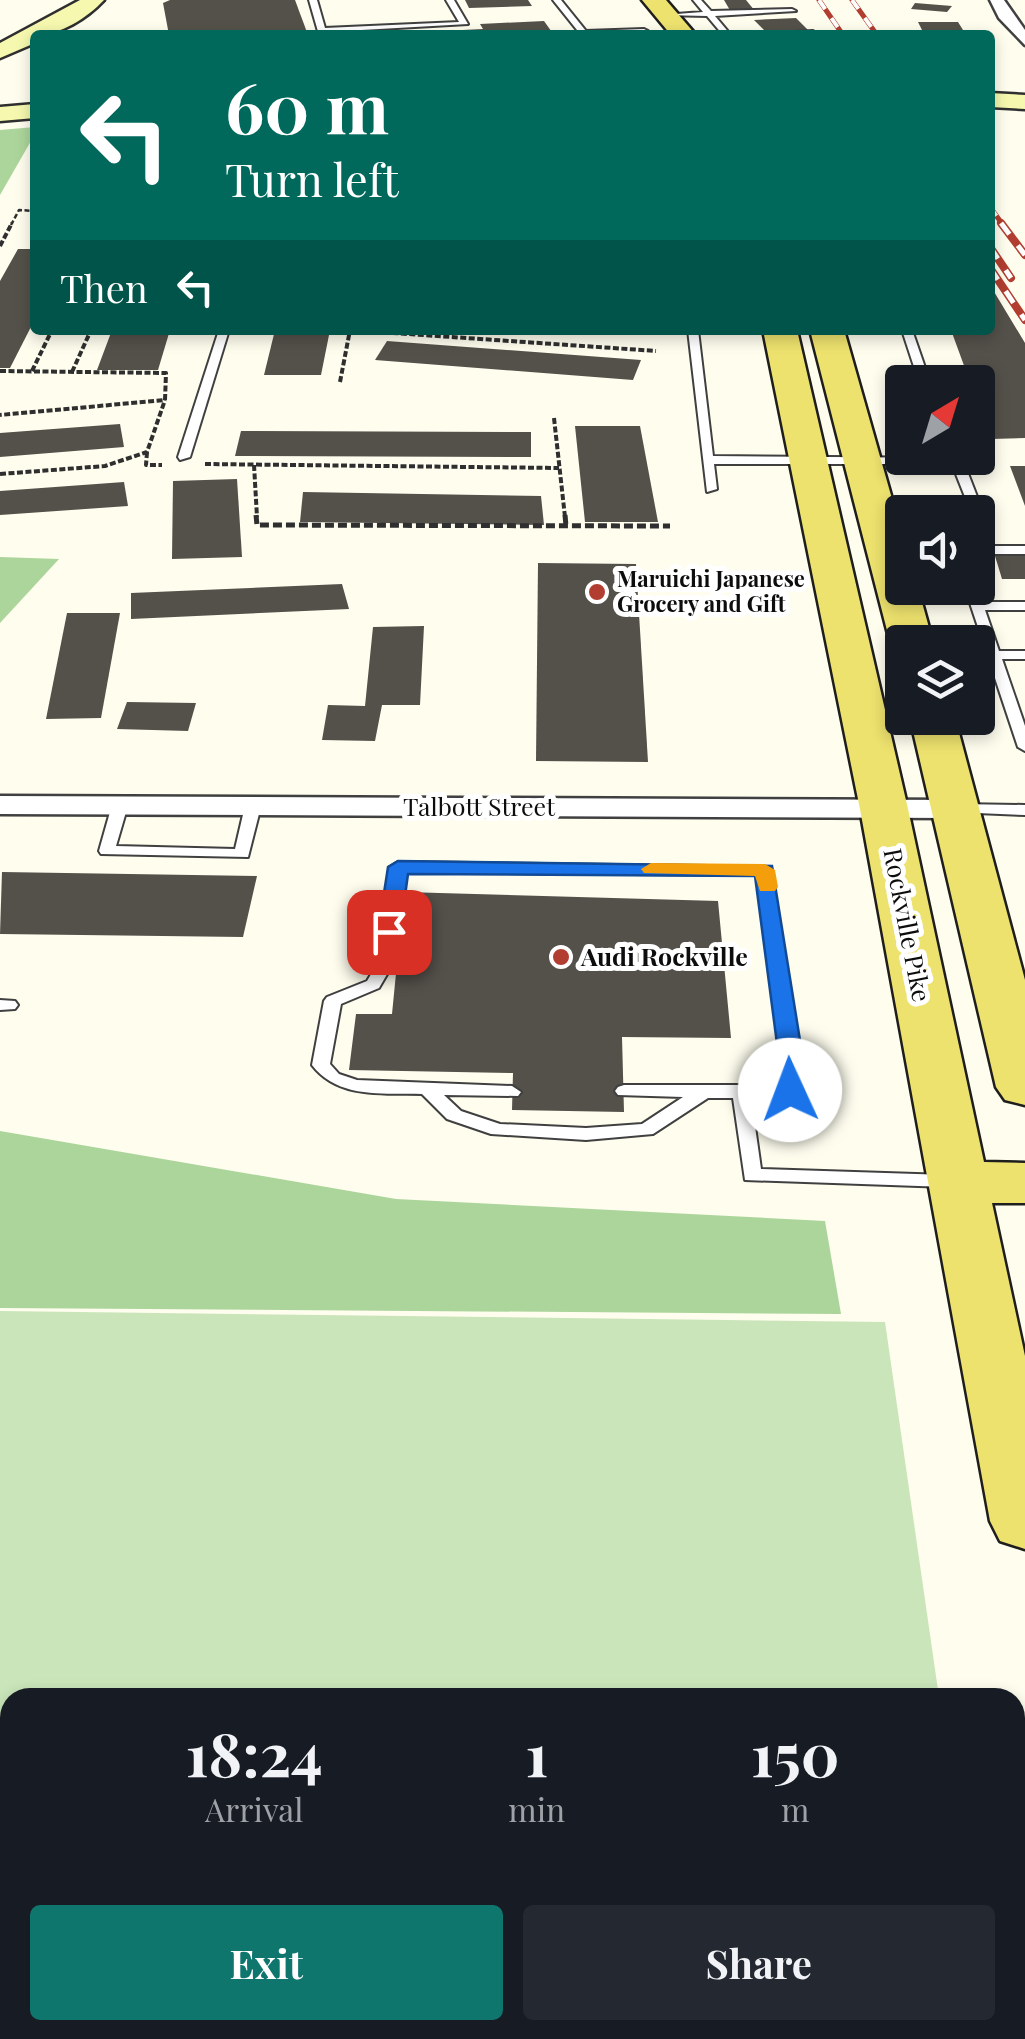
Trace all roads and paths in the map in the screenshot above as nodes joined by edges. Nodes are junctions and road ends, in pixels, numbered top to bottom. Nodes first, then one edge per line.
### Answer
1 (94, 0) edge
2 (119, 0) edge
3 (313, 0) edge
4 (450, 0) edge
5 (557, 0) edge
6 (696, 0) edge
7 (998, 0) edge
8 (1006, 0) edge
9 (1025, 4) edge
10 (660, 8) edge
11 (627, 10) dead end
12 (792, 11) dead end
13 (708, 14) junction
14 (44, 30) edge
15 (75, 30) edge
16 (322, 30) edge
17 (358, 30) edge
18 (581, 30) edge
19 (644, 30) edge
20 (680, 30) edge
21 (722, 30) edge
22 (30, 36) edge
23 (1025, 40) edge
24 (0, 50) edge
25 (30, 51) edge
26 (0, 63) edge
27 (995, 100) edge
28 (1025, 102) edge
29 (30, 111) edge
30 (0, 114) edge
31 (30, 211) edge
32 (0, 246) edge
33 (50, 335) edge
34 (88, 335) edge
35 (222, 335) edge
36 (349, 335) edge
37 (423, 335) edge
38 (694, 335) edge
39 (781, 335) edge
40 (828, 335) edge
41 (909, 335) edge
42 (656, 351) dead end
43 (919, 365) edge
44 (0, 371) edge
45 (32, 371) junction
46 (72, 372) junction
47 (340, 382) dead end
48 (165, 400) junction
49 (0, 414) edge
50 (554, 418) dead end
51 (147, 452) junction
52 (184, 457) dead end
53 (708, 460) junction
54 (809, 460) junction
55 (862, 460) junction
56 (885, 460) edge
57 (201, 464) dead end
58 (165, 465) dead end
59 (254, 465) junction
60 (559, 468) junction
61 (0, 474) edge
62 (711, 489) dead end
63 (885, 523) edge
64 (566, 526) junction
65 (670, 526) dead end
66 (995, 550) edge
67 (1025, 550) edge
68 (977, 606) joint
69 (1025, 606) edge
70 (984, 625) edge
71 (995, 655) edge
72 (1025, 655) edge
73 (995, 658) edge
74 (937, 735) edge
75 (1025, 747) edge
76 (0, 805) edge
77 (120, 805) junction
78 (253, 806) junction
79 (884, 808) junction
80 (957, 809) junction
81 (1025, 810) edge
82 (1025, 1086) edge
83 (426, 1088) junction
84 (624, 1091) dead end
85 (512, 1092) dead end
86 (704, 1092) junction
87 (741, 1092) junction
88 (958, 1182) junction
89 (1025, 1183) edge
90 (1025, 1522) edge

1 - 14 main road
2 - 15 main road
3 - 16 lane
4 - 17 lane
5 - 18 lane
6 - 13 lane
7 - 23 street
8 - 9 street
10 - 13 lane
10 - 20 main road
11 - 19 main road
12 - 13 lane
13 - 21 lane
22 - 24 main road
25 - 26 main road
27 - 28 main road
29 - 30 main road
31 - 32 path
33 - 45 path
34 - 46 path
35 - 52 lane
36 - 47 path
37 - 42 path
38 - 53 lane
39 - 54 main road, Rockville Pike
40 - 55 main road
41 - 43 lane
44 - 45 path
45 - 46 path
46 - 48 path
48 - 49 path
48 - 51 path
50 - 60 path
51 - 58 path
51 - 61 path
53 - 54 lane
53 - 62 lane
54 - 55 lane
54 - 79 main road, Rockville Pike
55 - 56 lane
55 - 63 main road
57 - 59 path
59 - 60 path
59 - 64 path
60 - 64 path
64 - 65 path
66 - 67 lane
68 - 69 lane
68 - 70 lane
71 - 72 lane
73 - 75 lane
74 - 80 main road
76 - 77 street, Talbott Street
77 - 78 street, Talbott Street
77 - 78 lane
78 - 79 street, Talbott Street
79 - 80 street, Talbott Street
79 - 88 main road, Rockville Pike
80 - 81 lane
80 - 82 main road
83 - 85 lane
83 - 86 lane
83 - 87 lane
84 - 86 lane
86 - 87 lane
87 - 88 lane
88 - 89 main road
88 - 90 main road, Rockville Pike

